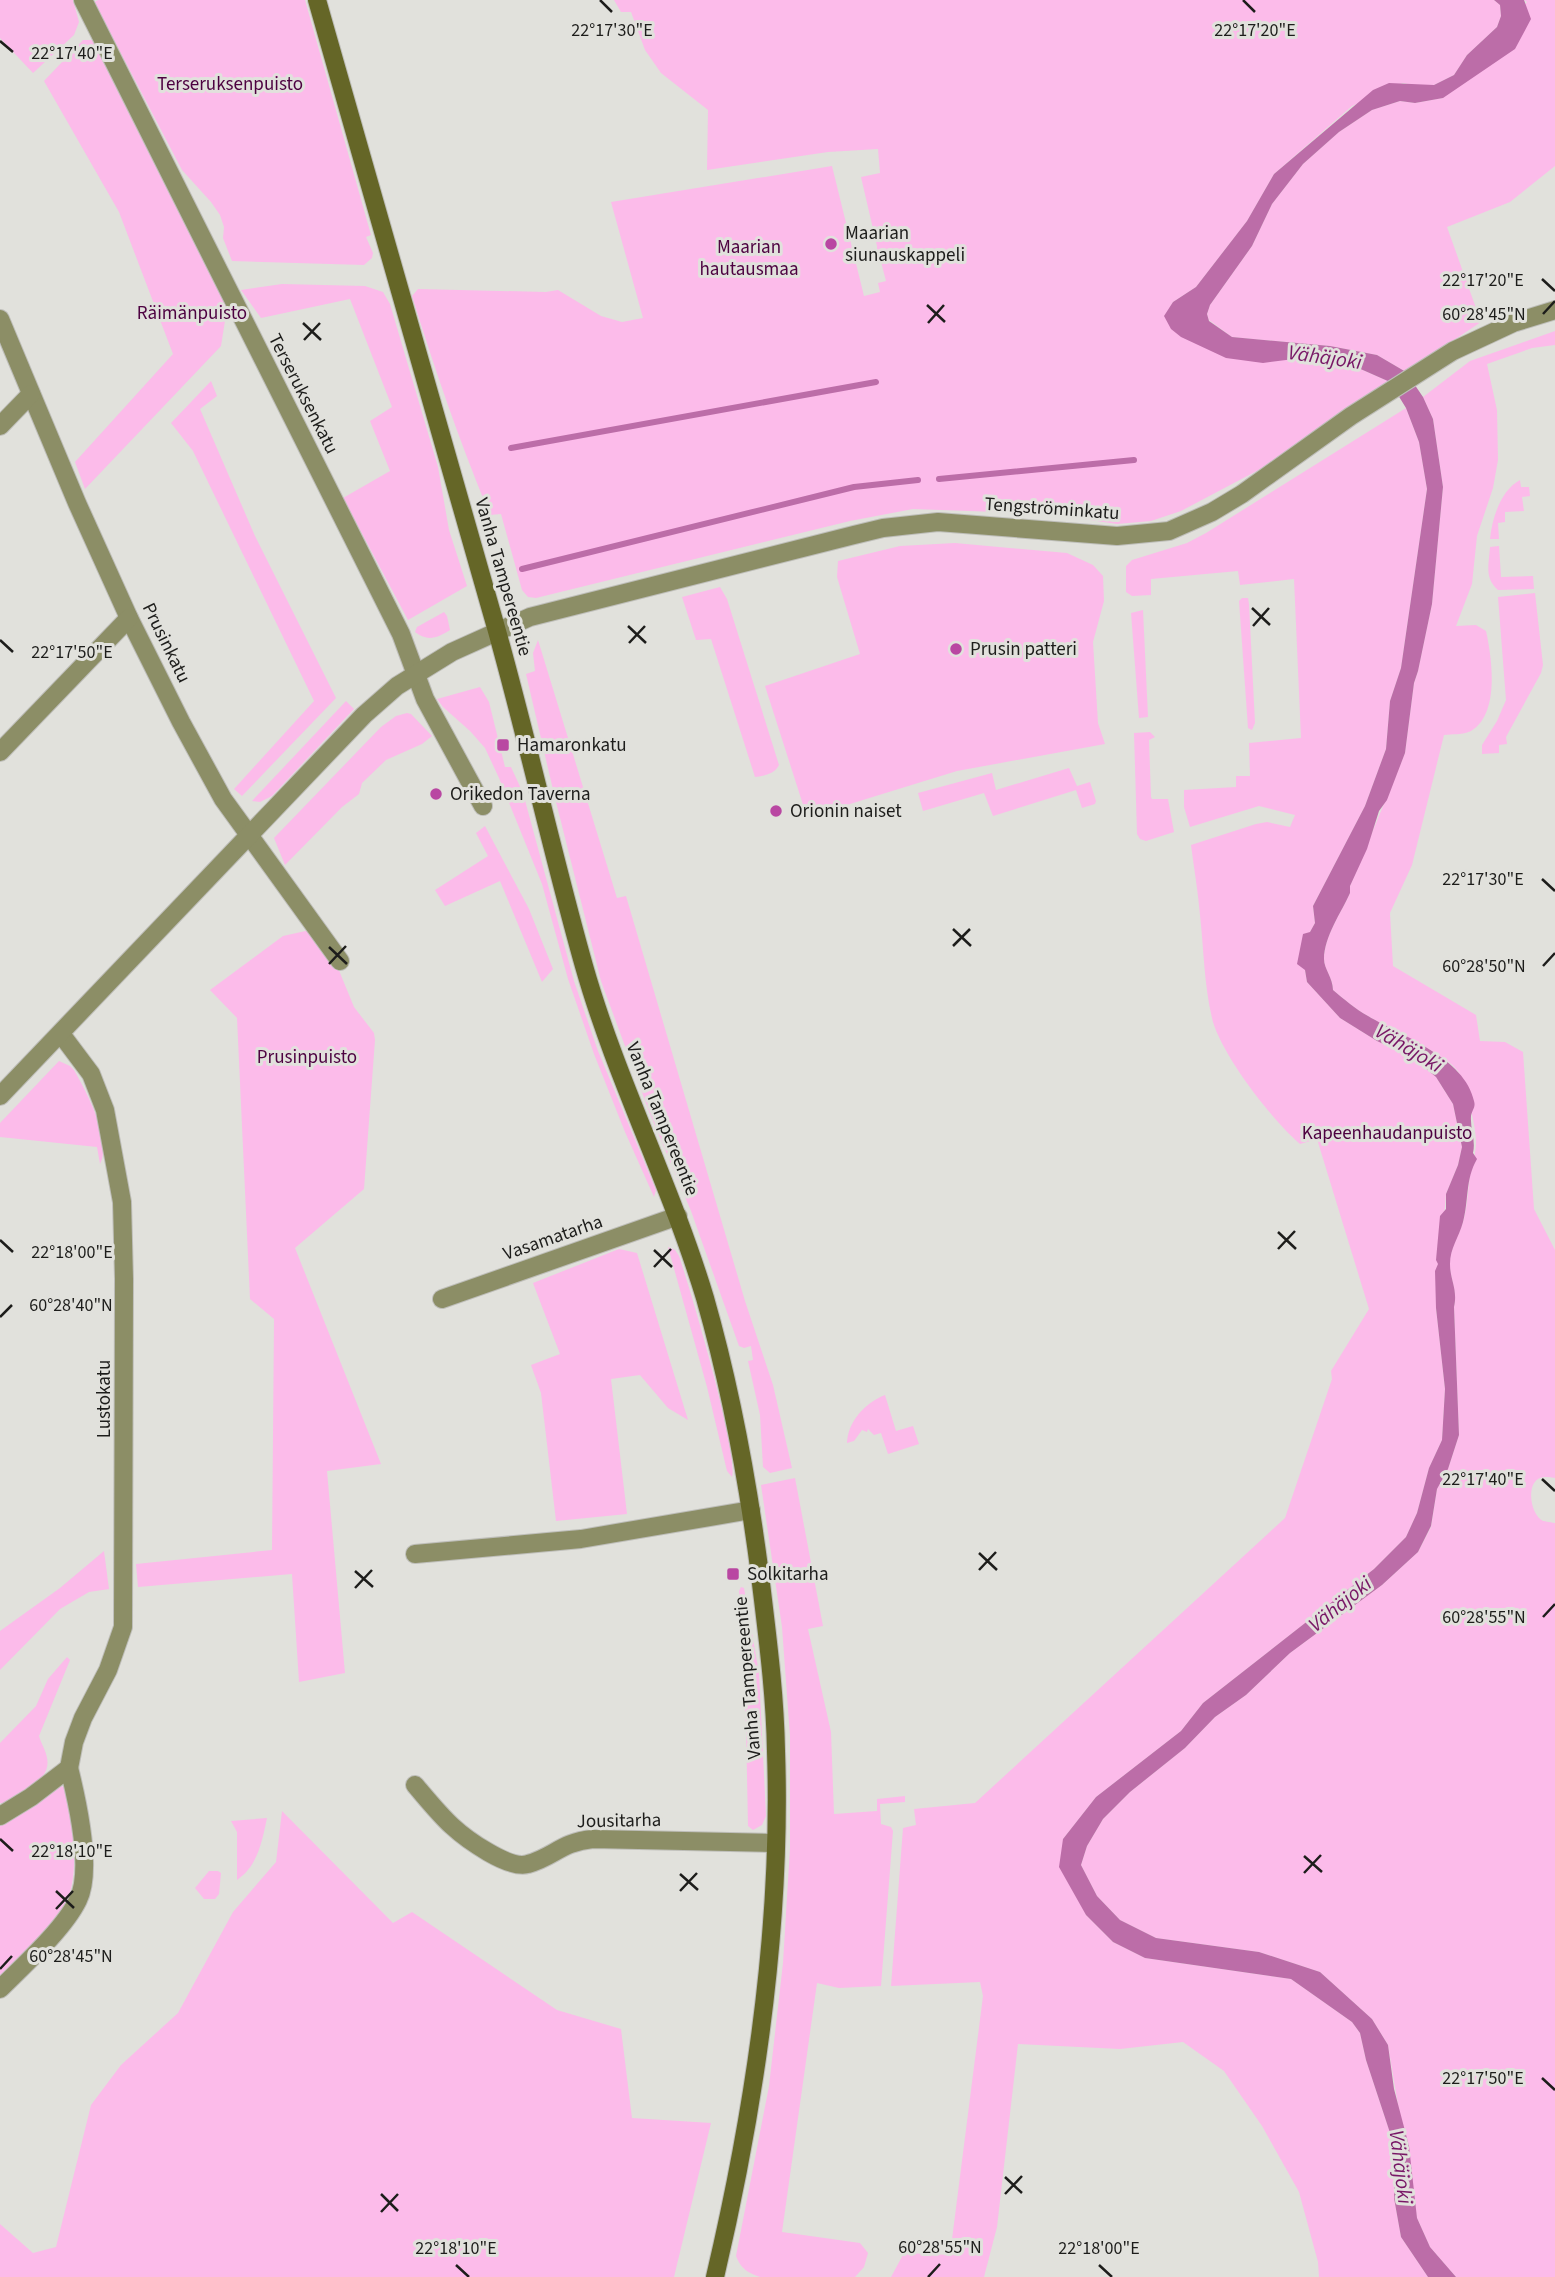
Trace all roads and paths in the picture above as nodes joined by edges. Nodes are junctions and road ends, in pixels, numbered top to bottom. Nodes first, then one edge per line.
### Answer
1 (83, 0) edge
2 (317, 0) edge
3 (1555, 310) edge
4 (0, 319) edge
5 (31, 394) junction
6 (0, 426) edge
7 (129, 618) junction
8 (498, 631) junction
9 (416, 673) junction
10 (0, 752) edge
11 (483, 806) dead end
12 (250, 835) junction
13 (340, 961) dead end
14 (61, 1034) junction
15 (0, 1096) edge
16 (678, 1216) junction
17 (442, 1299) dead end
18 (751, 1510) junction
19 (415, 1555) dead end
20 (69, 1768) junction
21 (415, 1785) dead end
22 (0, 1816) edge
23 (775, 1843) junction
24 (0, 1989) edge
25 (716, 2277) edge

1 - 9 street, Terseruksenkatu
2 - 8 main road, Vanha Tampereentie
3 - 8 street, Tengströminkatu
4 - 5 street, Prusinkatu
5 - 6 street
5 - 7 street, Prusinkatu
7 - 10 street
7 - 12 street, Prusinkatu
8 - 9 street
8 - 16 main road, Vanha Tampereentie
9 - 11 street
9 - 12 street
12 - 13 street, Prusinkatu
12 - 14 street
14 - 15 street
14 - 20 street, Lustokatu
16 - 17 street, Vasamatarha
16 - 18 main road, Vanha Tampereentie
18 - 19 street
18 - 23 main road, Vanha Tampereentie
20 - 22 street
20 - 24 street, Lustokatu
21 - 23 street, Jousitarha
23 - 25 main road, Vanha Tampereentie

